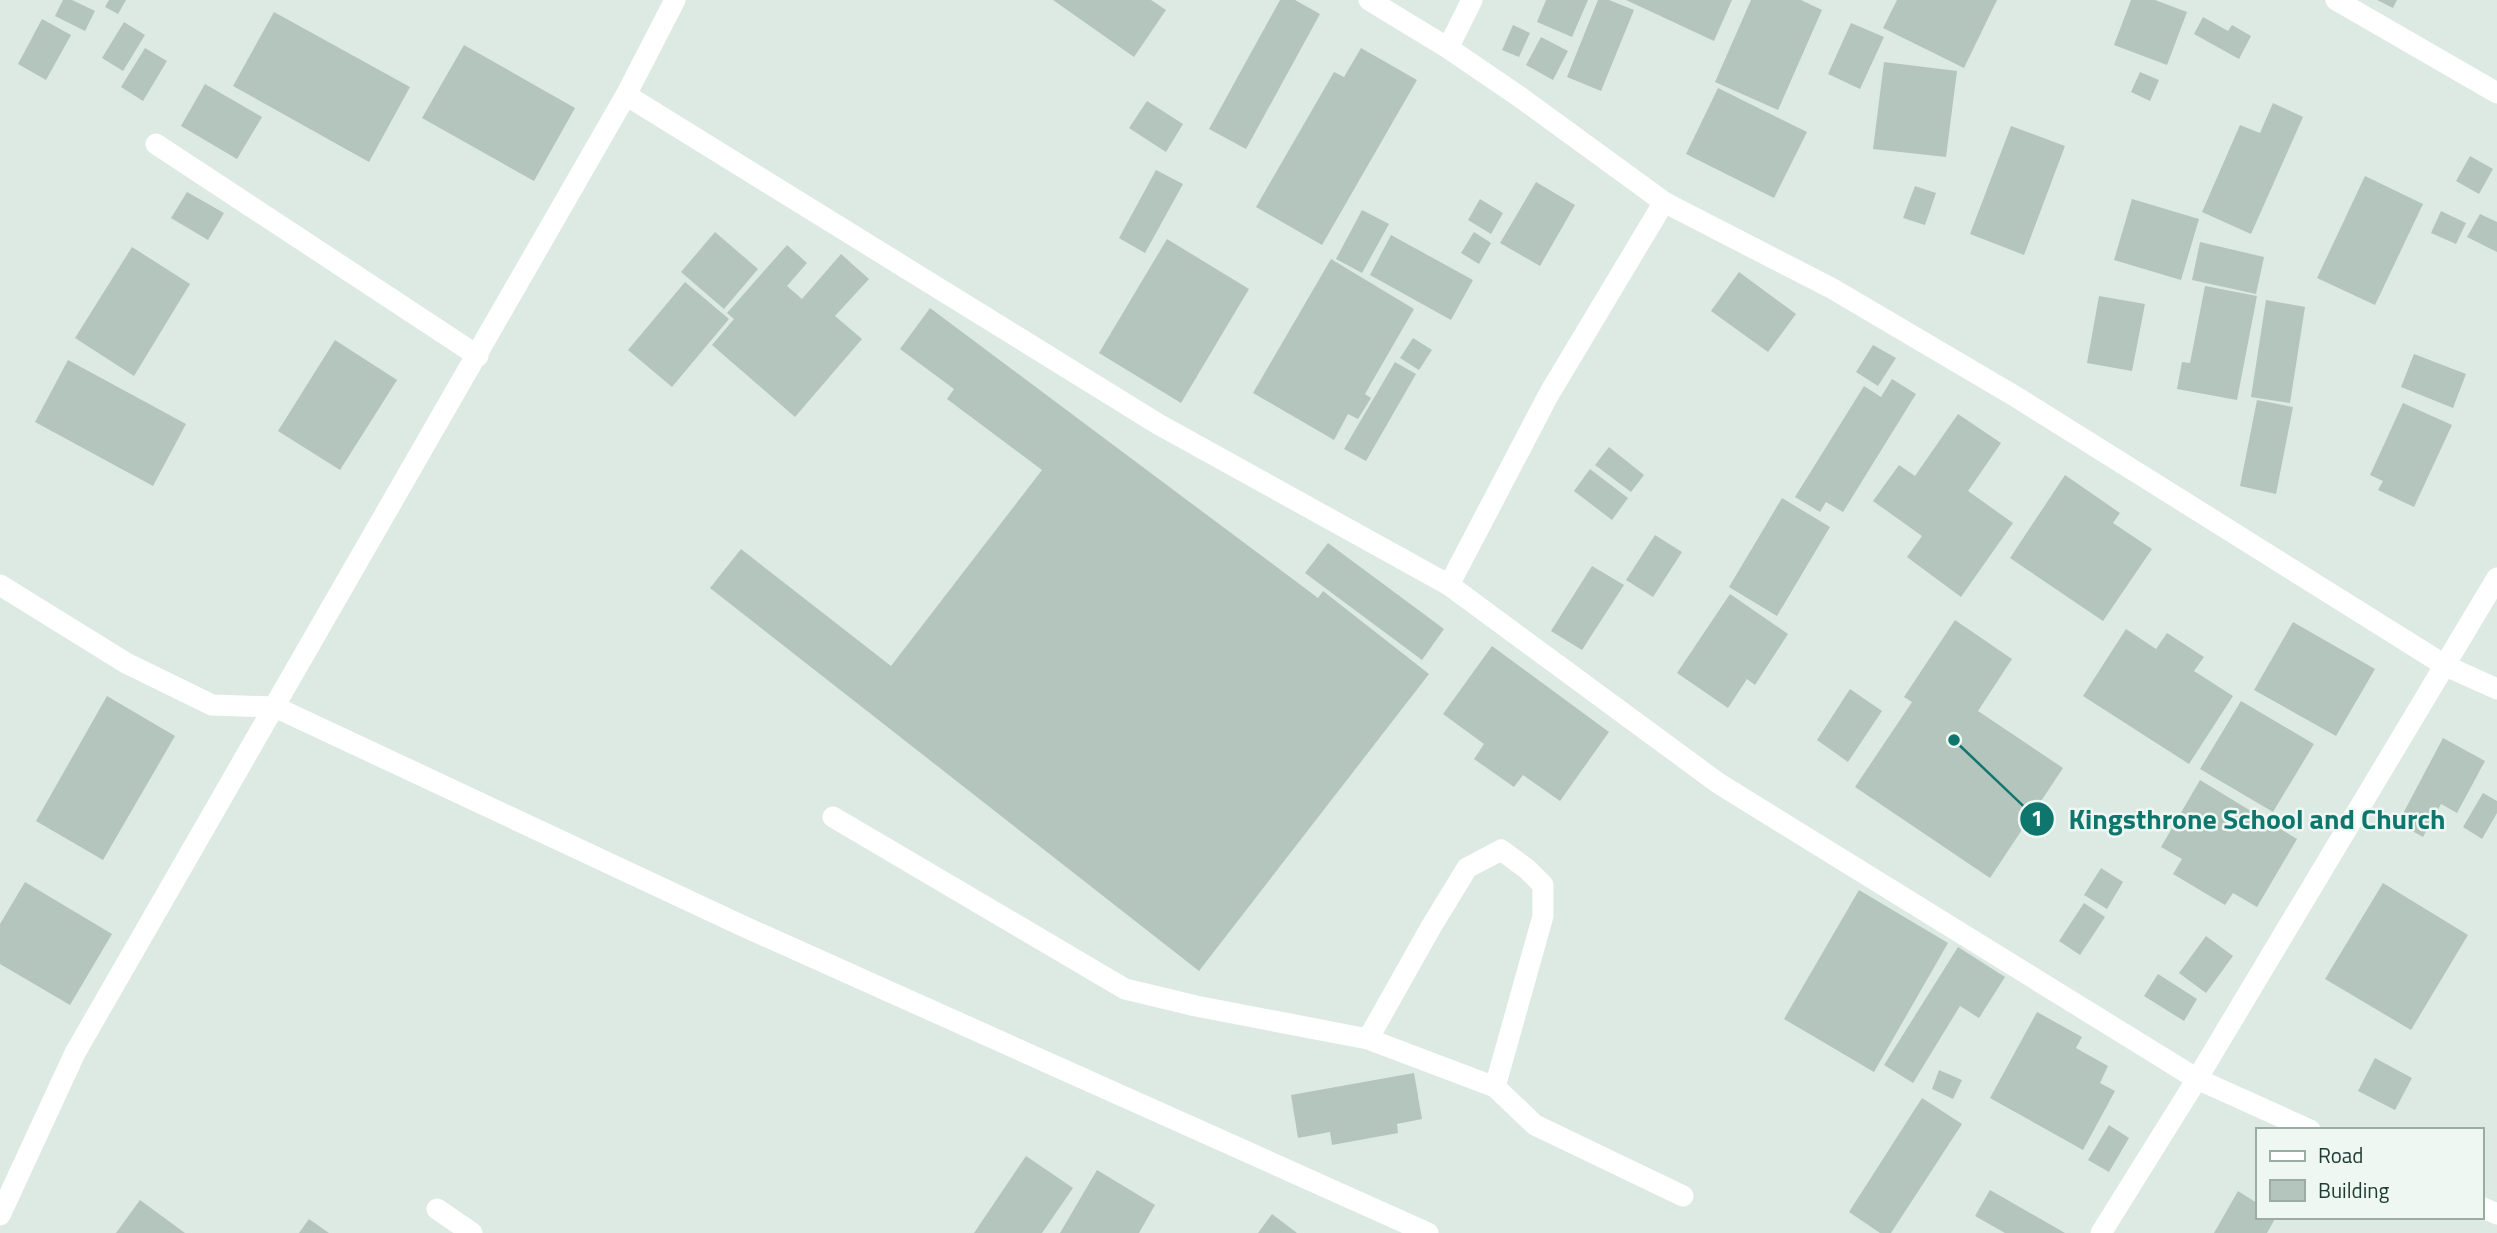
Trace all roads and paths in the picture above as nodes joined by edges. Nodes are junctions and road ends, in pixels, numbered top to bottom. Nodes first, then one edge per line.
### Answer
1 (675, 0) edge
2 (1369, 0) edge
3 (1472, 0) edge
4 (2336, 0) edge
5 (1448, 48) junction
6 (2497, 93) edge
7 (626, 95) junction
8 (156, 144) dead end
9 (1664, 202) junction
10 (478, 356) junction
11 (2497, 578) edge
12 (0, 585) edge
13 (1449, 585) junction
14 (2446, 666) junction
15 (2497, 689) edge
16 (275, 707) junction
17 (834, 817) dead end
18 (1368, 1039) junction
19 (2197, 1079) junction
20 (1494, 1087) junction
21 (2306, 1128) edge
22 (1683, 1196) dead end
23 (437, 1209) dead end
24 (0, 1215) edge
25 (472, 1233) edge
26 (1428, 1233) edge
27 (2101, 1233) edge

1 - 7 street
2 - 5 street
3 - 5 street
4 - 6 street
5 - 9 street
7 - 10 street
7 - 13 street
8 - 10 street
9 - 13 street
9 - 14 street
10 - 16 street
11 - 14 street
12 - 16 street
13 - 19 street
14 - 15 street
14 - 19 street
16 - 24 street
16 - 26 street
17 - 18 street
18 - 20 street
18 - 20 street
19 - 21 street
19 - 27 street
20 - 22 street
23 - 25 street

